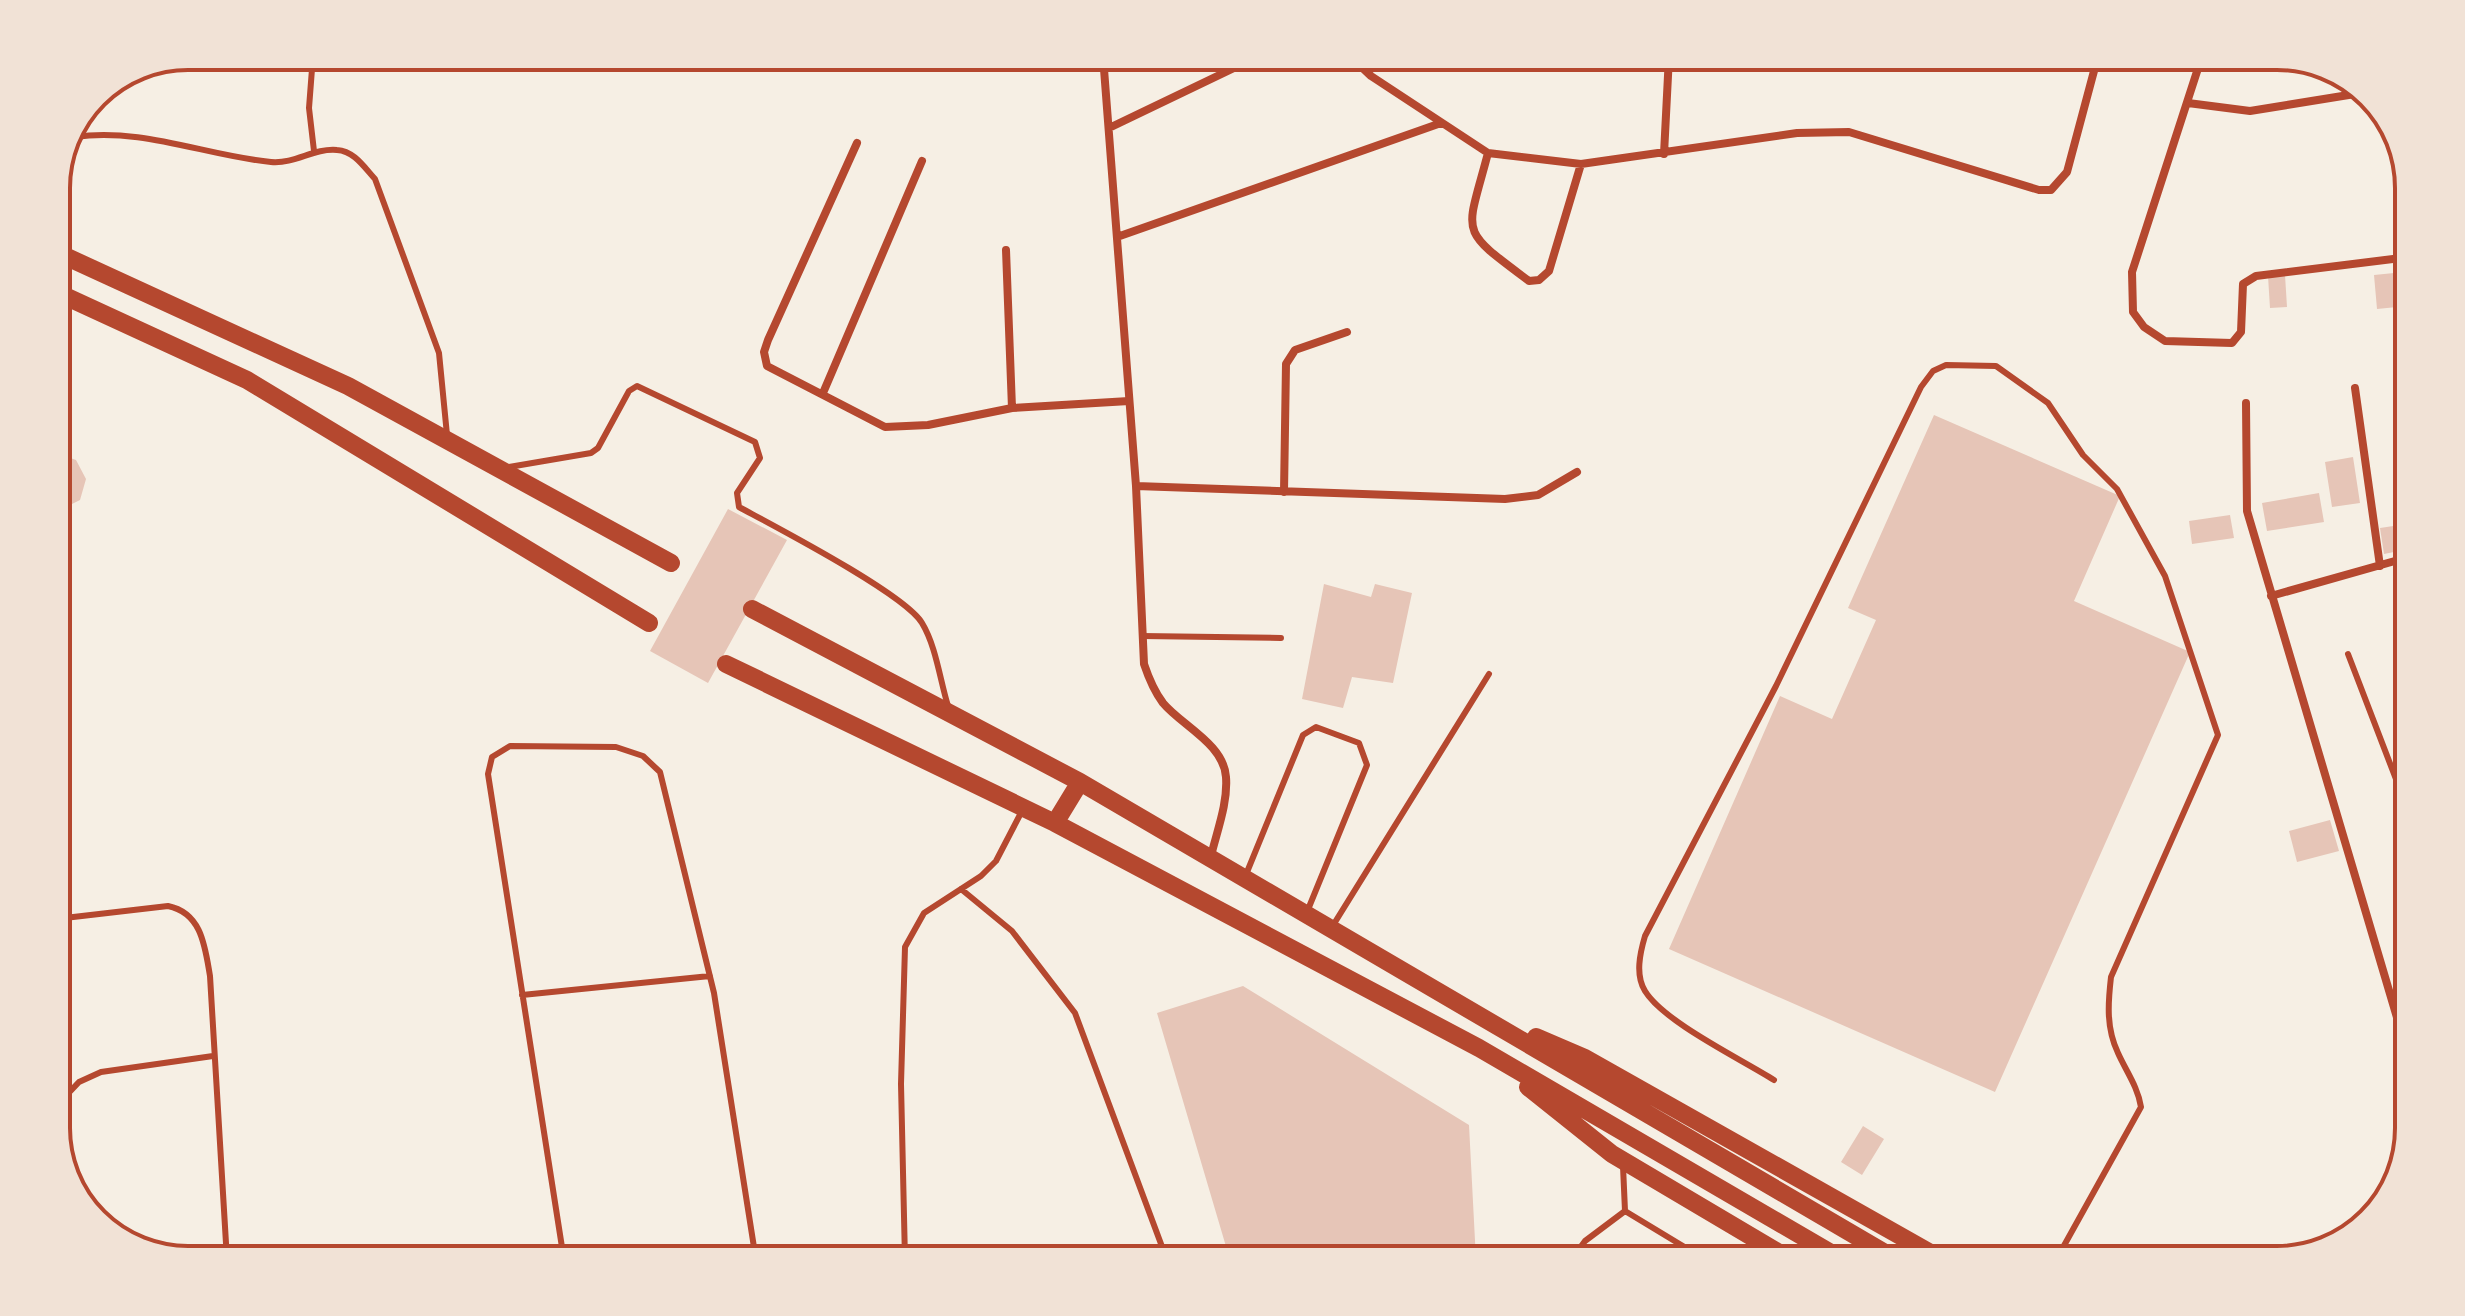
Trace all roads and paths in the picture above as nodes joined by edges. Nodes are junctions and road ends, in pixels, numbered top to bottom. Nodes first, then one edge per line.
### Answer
1 (312, 70) edge
2 (1104, 70) edge
3 (1230, 70) edge
4 (1365, 70) edge
5 (1668, 70) edge
6 (2094, 70) edge
7 (2198, 70) edge
8 (2349, 95) edge
9 (2188, 103) junction
10 (1441, 123) junction
11 (1109, 128) junction
12 (82, 137) edge
13 (857, 143) dead end
14 (314, 151) junction
15 (1488, 153) junction
16 (1664, 154) junction
17 (922, 161) dead end
18 (1581, 164) junction
19 (1117, 237) junction
20 (1006, 250) dead end
21 (70, 259) edge
22 (2395, 259) edge
23 (70, 298) edge
24 (1347, 332) dead end
25 (2355, 388) dead end
26 (823, 393) junction
27 (1129, 401) junction
28 (2246, 403) dead end
29 (1012, 408) junction
30 (447, 441) junction
31 (498, 469) junction
32 (1577, 472) dead end
33 (1136, 486) junction
34 (1284, 492) junction
35 (2395, 562) edge
36 (671, 563) dead end
37 (2380, 566) junction
38 (2271, 596) junction
39 (752, 609) dead end
40 (649, 623) dead end
41 (1142, 636) junction
42 (1281, 638) dead end
43 (2348, 654) dead end
44 (726, 664) dead end
45 (1489, 674) dead end
46 (952, 717) junction
47 (2395, 777) edge
48 (1080, 782) junction
49 (1023, 807) junction
50 (1055, 823) junction
51 (1211, 856) junction
52 (1245, 877) junction
53 (961, 889) junction
54 (1306, 912) junction
55 (70, 917) edge
56 (1332, 927) junction
57 (710, 976) junction
58 (522, 995) junction
59 (1474, 1011) junction
60 (2395, 1011) edge
61 (1479, 1048) junction
62 (213, 1056) junction
63 (1774, 1080) dead end
64 (70, 1092) edge
65 (1623, 1161) junction
66 (1625, 1211) junction
67 (1681, 1245) edge
68 (226, 1246) edge
69 (562, 1246) edge
70 (754, 1246) edge
71 (905, 1246) edge
72 (1162, 1246) edge
73 (1581, 1246) edge
74 (1767, 1246) edge
75 (1819, 1246) edge
76 (1873, 1246) edge
77 (1918, 1246) edge
78 (2064, 1246) edge

1 - 14 lane
2 - 11 street
3 - 11 street
4 - 10 street
5 - 16 street
6 - 16 street
7 - 9 street
8 - 9 street
9 - 22 street
10 - 15 street
10 - 19 street
11 - 19 street
12 - 14 lane
13 - 26 street
14 - 30 lane
15 - 18 street
15 - 18 street
16 - 18 street
17 - 26 street
19 - 27 street
20 - 29 street
21 - 30 highway
23 - 40 highway
24 - 34 street
25 - 37 street
26 - 29 street
27 - 29 street
27 - 33 street
28 - 38 street
30 - 31 highway
31 - 36 highway
31 - 46 lane
32 - 34 street
33 - 34 street
33 - 41 street
35 - 37 street
37 - 38 street
38 - 60 street
39 - 46 highway
41 - 42 lane
41 - 51 street
43 - 47 lane
44 - 49 highway
45 - 56 lane
46 - 48 highway
48 - 50 highway
48 - 51 highway
49 - 50 highway
49 - 53 lane
50 - 61 highway
51 - 52 highway
52 - 54 highway
52 - 54 lane
53 - 71 lane
53 - 72 lane
54 - 56 highway
55 - 62 lane
56 - 59 highway
57 - 58 lane
57 - 58 lane
57 - 70 lane
58 - 69 lane
59 - 76 highway
59 - 77 highway
61 - 65 highway
61 - 75 highway
62 - 64 lane
62 - 68 lane
63 - 78 lane
65 - 66 lane
65 - 74 highway
66 - 67 lane
66 - 73 lane

